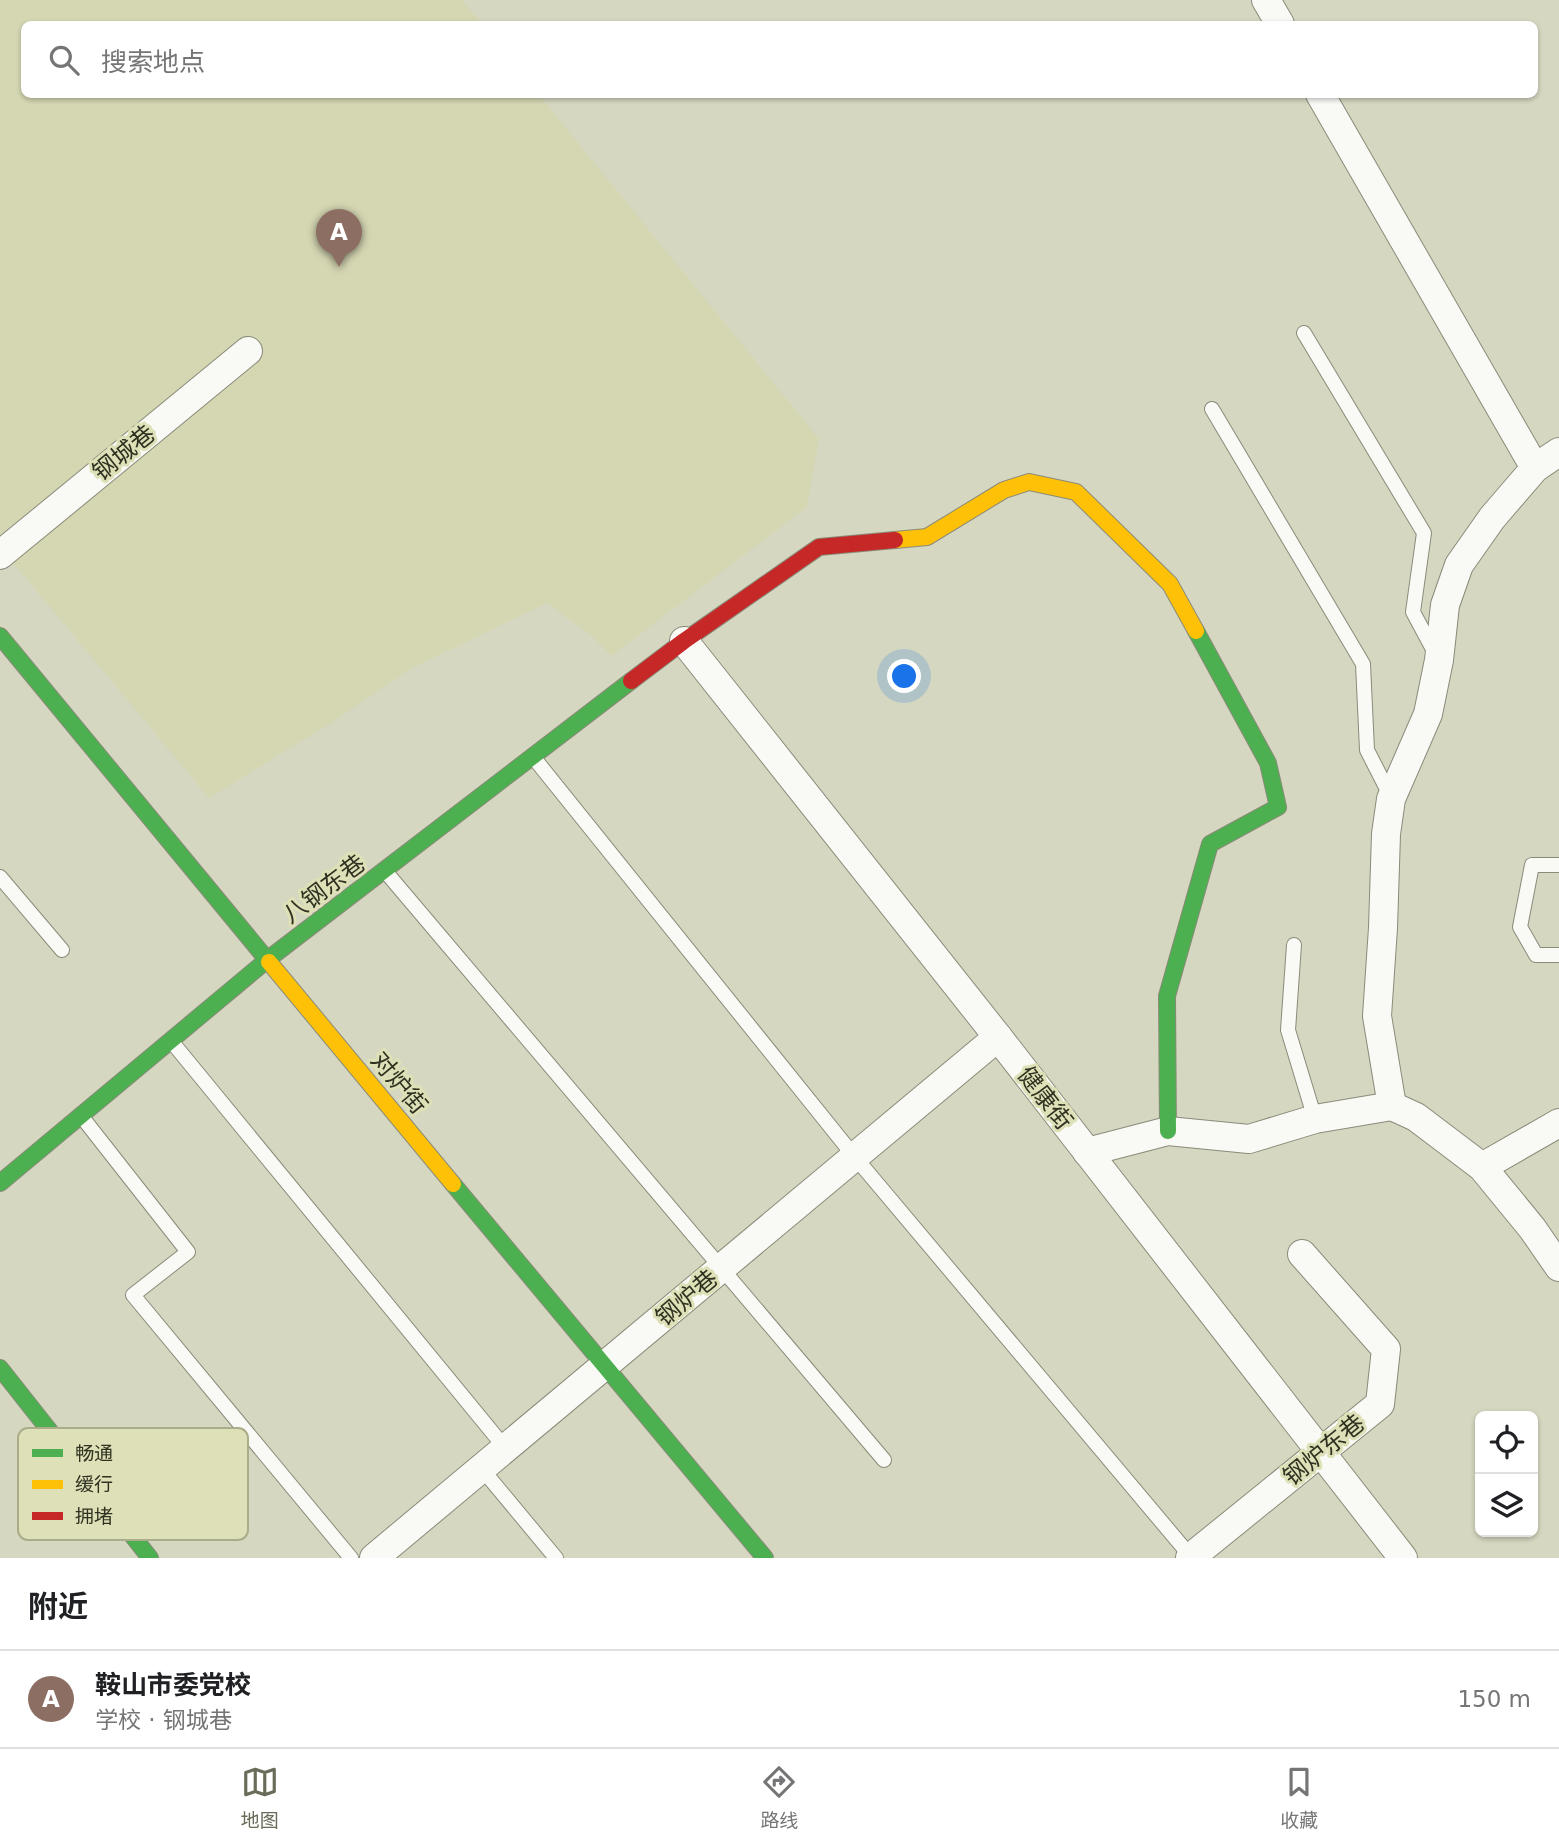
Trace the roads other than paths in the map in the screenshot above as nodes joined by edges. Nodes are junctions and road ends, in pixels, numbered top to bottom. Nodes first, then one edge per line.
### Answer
1 (1266, 0) edge
2 (1278, 21) edge
3 (1322, 98) edge
4 (1304, 333) dead end
5 (248, 351) dead end
6 (1212, 410) dead end
7 (1559, 452) edge
8 (1535, 468) junction
9 (0, 555) edge
10 (0, 636) edge
11 (684, 641) junction
12 (1439, 660) junction
13 (533, 757) junction
14 (1391, 799) junction
15 (1559, 864) edge
16 (384, 871) junction
17 (0, 877) edge
18 (1294, 944) dead end
19 (62, 950) dead end
20 (1559, 954) edge
21 (267, 960) junction
22 (998, 1037) junction
23 (171, 1041) junction
24 (1392, 1106) junction
25 (81, 1116) junction
26 (1315, 1119) junction
27 (1559, 1123) edge
28 (1168, 1131) junction
29 (1087, 1152) junction
30 (854, 1156) junction
31 (1482, 1167) junction
32 (0, 1183) edge
33 (1301, 1254) dead end
34 (1559, 1267) edge
35 (722, 1268) junction
36 (605, 1367) junction
37 (0, 1368) edge
38 (47, 1428) edge
39 (244, 1428) edge
40 (248, 1433) edge
41 (506, 1449) junction
42 (1321, 1452) junction
43 (884, 1460) dead end
44 (482, 1469) junction
45 (136, 1540) edge
46 (150, 1558) edge
47 (351, 1558) edge
48 (374, 1558) edge
49 (556, 1558) edge
50 (765, 1558) edge
51 (1191, 1558) edge
52 (1403, 1558) edge

1 - 2 street
3 - 8 street
4 - 12 lane
5 - 9 street, 钢城巷
6 - 14 lane
7 - 8 street
8 - 12 street
10 - 21 street, 对炉街
11 - 13 street, 八钢东巷
11 - 22 street, 健康街
11 - 28 street, 八钢东巷
12 - 14 street
13 - 16 street, 八钢东巷
13 - 30 lane
14 - 24 street
15 - 20 lane
16 - 21 street, 八钢东巷
16 - 35 lane
17 - 19 lane
18 - 26 lane
21 - 23 street, 八钢东巷
21 - 36 street, 对炉街
22 - 29 street, 健康街
22 - 30 street, 钢炉巷
23 - 25 street, 八钢东巷
23 - 41 lane
24 - 26 street
24 - 31 street
25 - 32 street, 八钢东巷
25 - 39 lane
26 - 28 street
27 - 31 street
28 - 29 street
29 - 42 street, 健康街
30 - 35 street, 钢炉巷
30 - 51 lane
31 - 34 street
33 - 42 street, 钢炉东巷
35 - 36 street, 钢炉巷
35 - 43 lane
36 - 41 street, 钢炉巷
36 - 50 street, 对炉街
37 - 38 street
40 - 47 lane
41 - 44 street, 钢炉巷
42 - 51 street, 钢炉东巷
42 - 52 street, 健康街
44 - 48 street, 钢炉巷
44 - 49 lane
45 - 46 street

